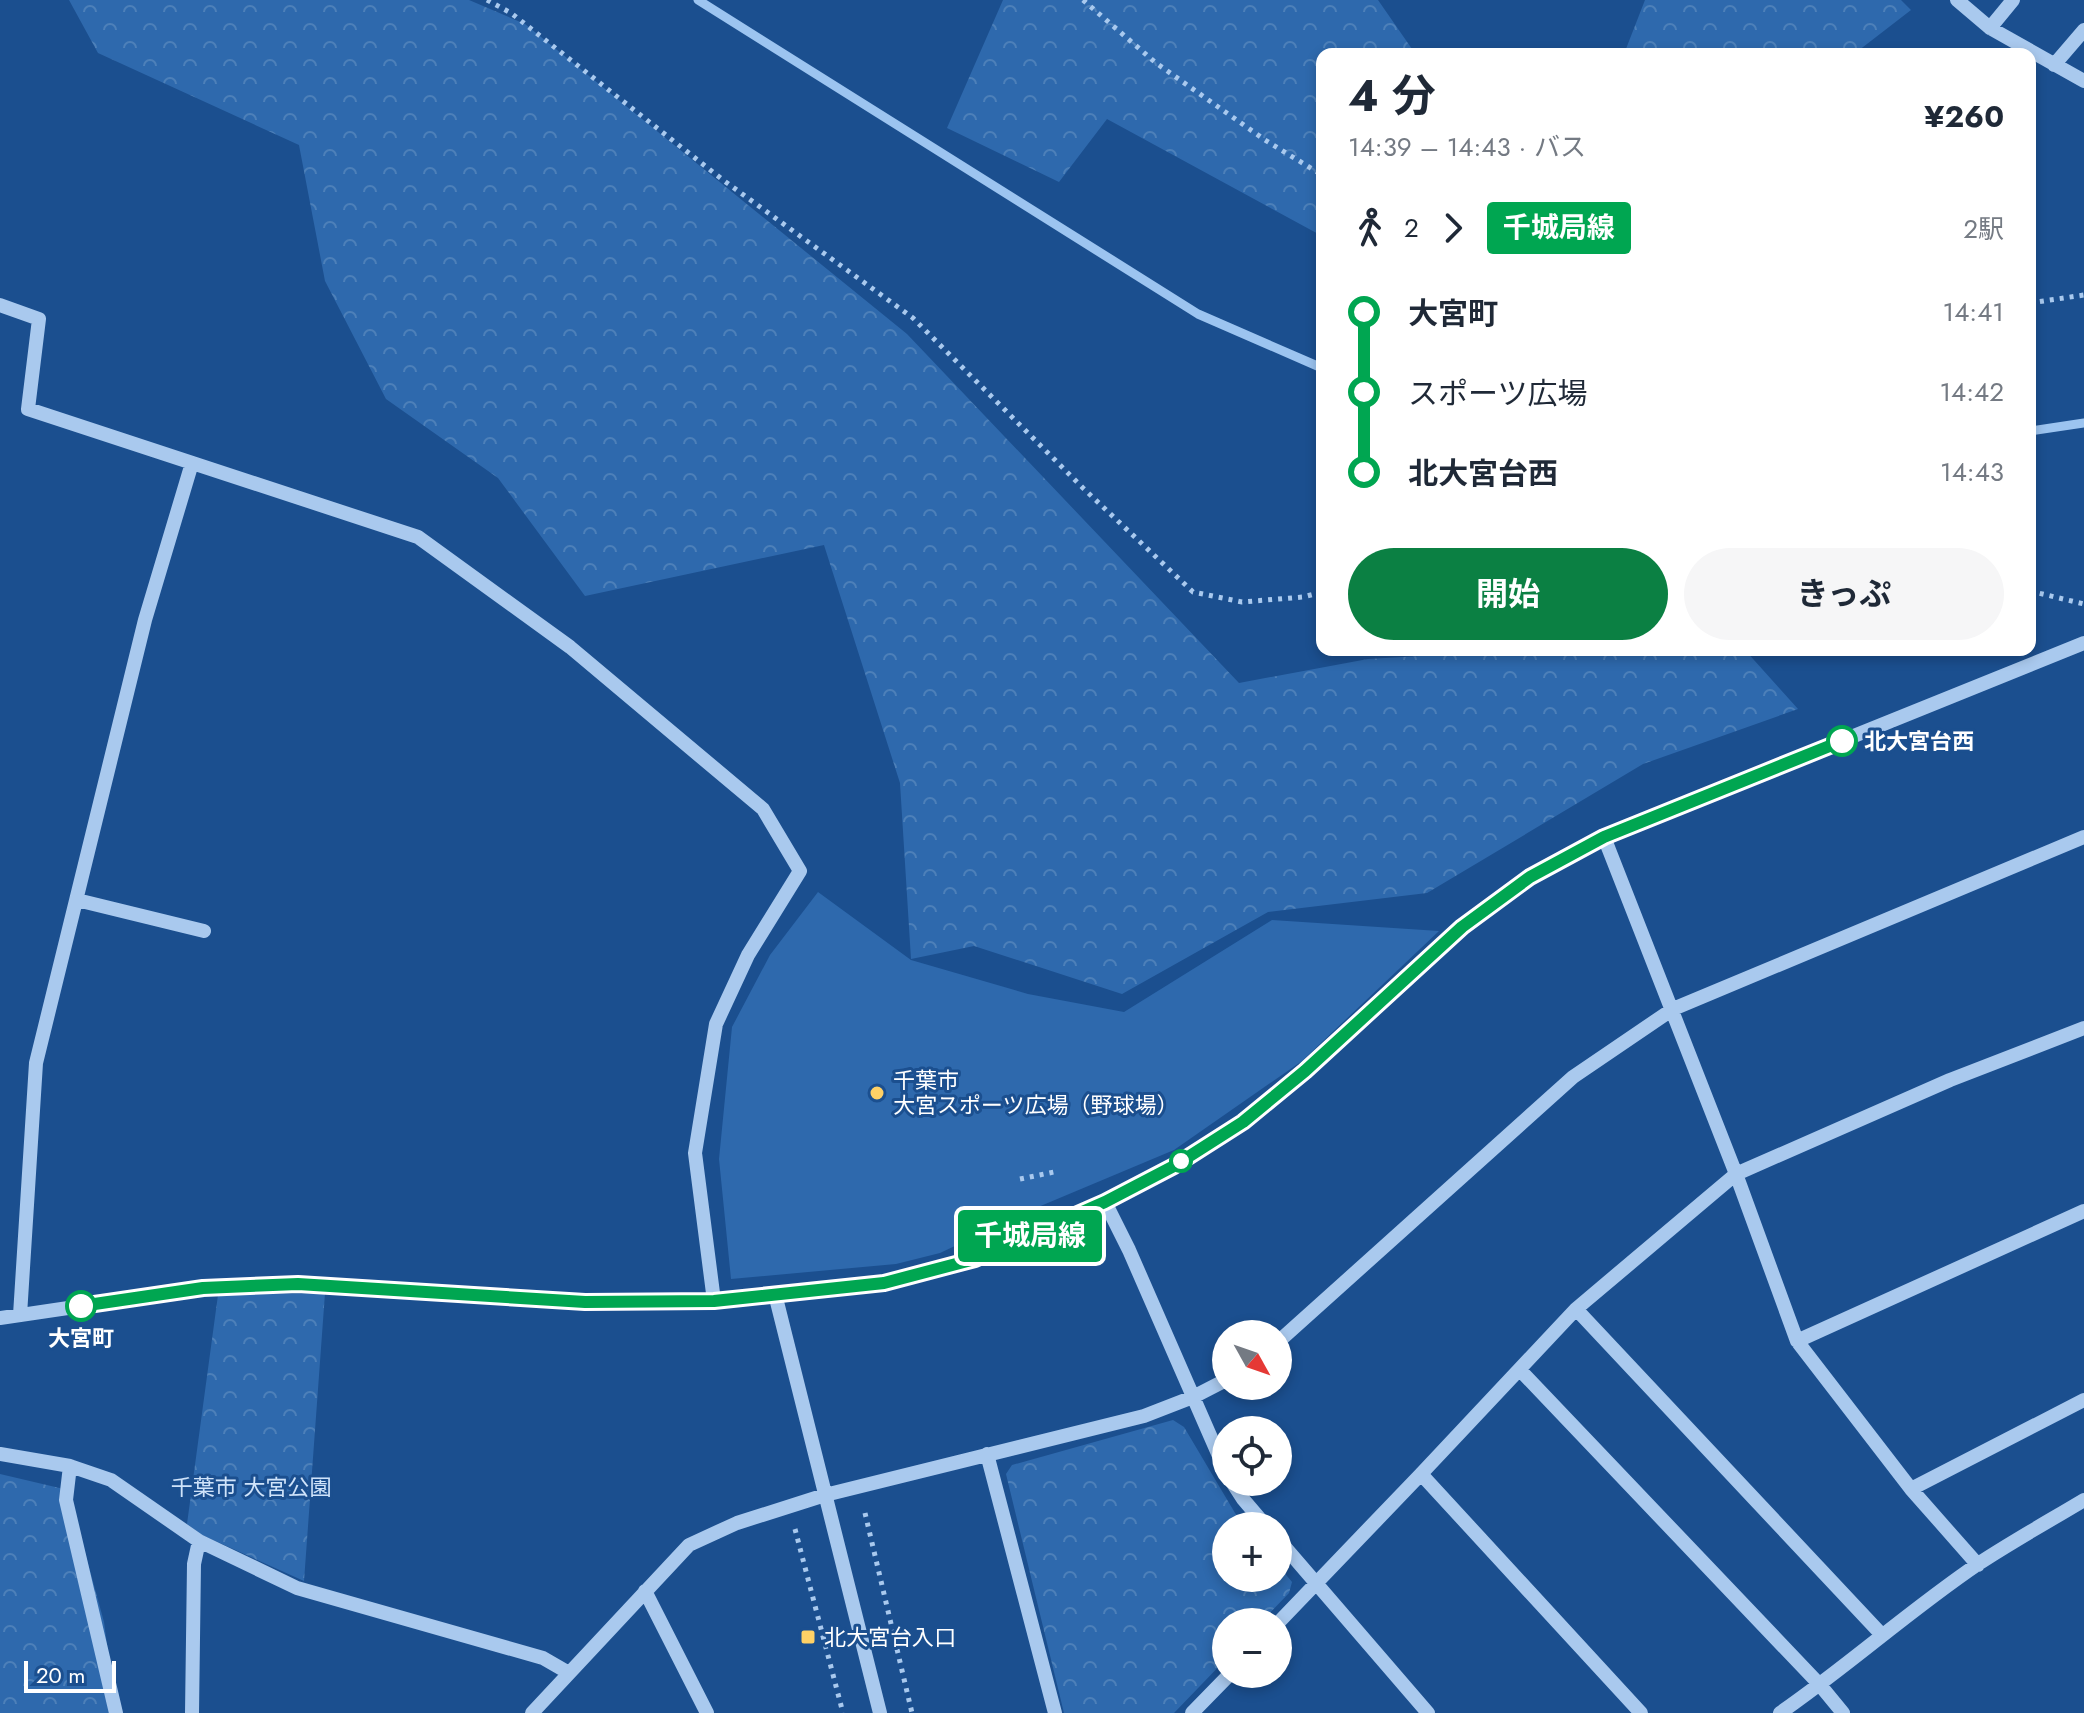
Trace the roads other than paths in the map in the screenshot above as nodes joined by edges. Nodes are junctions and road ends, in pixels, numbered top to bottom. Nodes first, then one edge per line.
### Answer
1 (1957, 0) edge
2 (2013, 0) edge
3 (1990, 28) junction
4 (2084, 30) edge
5 (2025, 48) edge
6 (2036, 55) edge
7 (2054, 65) junction
8 (2084, 81) edge
9 (0, 305) edge
10 (192, 463) junction
11 (2084, 643) edge
12 (1604, 837) junction
13 (2084, 837) edge
14 (77, 900) junction
15 (204, 931) dead end
16 (1673, 1009) junction
17 (2084, 1028) edge
18 (1736, 1174) junction
19 (1105, 1202) junction
20 (2084, 1211) edge
21 (775, 1294) junction
22 (714, 1301) junction
23 (1576, 1309) junction
24 (20, 1315) junction
25 (0, 1318) edge
26 (1292, 1329) edge
27 (1797, 1341) junction
28 (1520, 1370) junction
29 (1212, 1387) edge
30 (1193, 1397) junction
31 (2084, 1400) edge
32 (1212, 1440) edge
33 (0, 1454) edge
34 (987, 1454) junction
35 (70, 1466) junction
36 (1421, 1474) junction
37 (1911, 1489) junction
38 (825, 1495) junction
39 (1241, 1496) edge
40 (2084, 1500) edge
41 (1254, 1512) edge
42 (199, 1541) junction
43 (1292, 1555) edge
44 (1978, 1565) junction
45 (1316, 1583) junction
46 (645, 1591) junction
47 (1292, 1608) edge
48 (1882, 1635) junction
49 (569, 1673) junction
50 (1820, 1685) junction
51 (1216, 1688) edge
52 (116, 1713) edge
53 (192, 1713) edge
54 (532, 1713) edge
55 (707, 1713) edge
56 (880, 1713) edge
57 (1055, 1713) edge
58 (1192, 1713) edge
59 (1428, 1713) edge
60 (1641, 1713) edge
61 (1780, 1713) edge
62 (1843, 1713) edge

1 - 3 street
2 - 3 street
3 - 5 street
4 - 7 street
6 - 7 street
7 - 8 street
9 - 10 street
10 - 14 street
10 - 22 street
11 - 12 street
12 - 16 street
12 - 19 street
13 - 16 street
14 - 15 street
14 - 24 street
16 - 18 street
16 - 26 street
17 - 18 street
18 - 23 street
18 - 27 street
19 - 21 street
19 - 30 street
20 - 27 street
21 - 22 street
21 - 38 street
22 - 24 street
23 - 28 street
23 - 48 street
24 - 25 street
27 - 37 street
28 - 36 street
28 - 50 street
29 - 30 street
30 - 32 street
30 - 34 street
31 - 37 street
33 - 35 street
34 - 38 street
34 - 57 street
35 - 42 street
35 - 52 street
36 - 45 street
36 - 60 street
37 - 44 street
38 - 46 street
38 - 56 street
39 - 41 street
40 - 44 street
42 - 49 street
42 - 53 street
43 - 45 street
44 - 48 street
45 - 47 street
45 - 59 street
46 - 49 street
46 - 55 street
48 - 50 street
49 - 54 street
50 - 61 street
50 - 62 street
51 - 58 street

